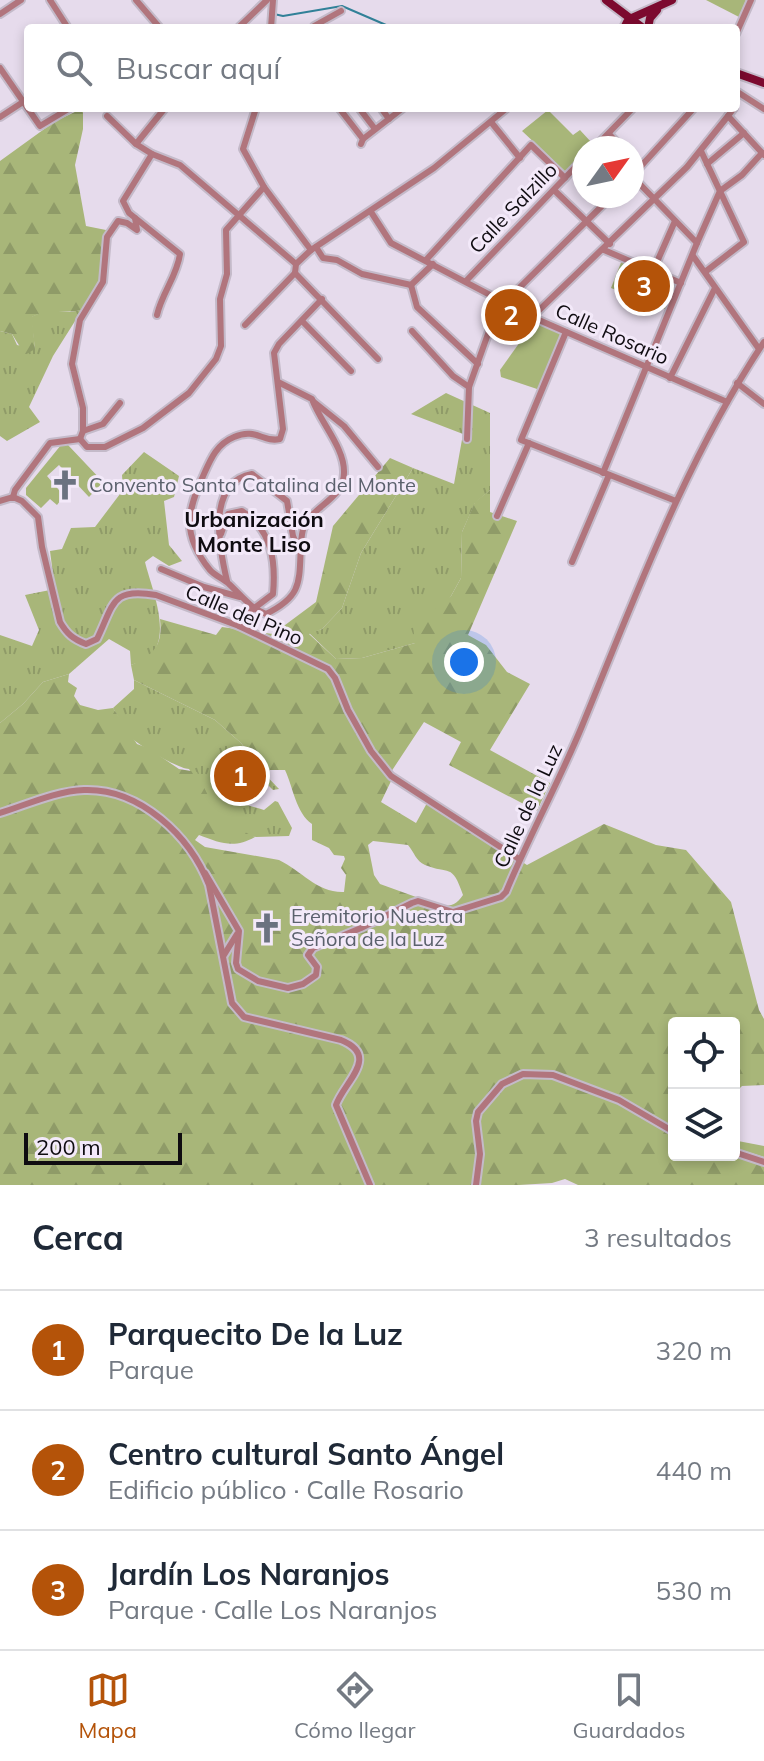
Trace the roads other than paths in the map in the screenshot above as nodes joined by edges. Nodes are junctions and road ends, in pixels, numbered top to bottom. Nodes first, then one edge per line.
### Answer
1 (21, 0) edge
2 (50, 0) edge
3 (136, 0) edge
4 (267, 0) edge
5 (273, 0) edge
6 (672, 0) edge
7 (751, 0) edge
8 (607, 1) edge
9 (660, 6) junction
10 (341, 11) dead end
11 (0, 14) edge
12 (65, 24) edge
13 (157, 24) edge
14 (242, 24) edge
15 (271, 24) edge
16 (318, 24) edge
17 (626, 24) edge
18 (647, 24) edge
19 (648, 24) edge
20 (740, 25) edge
21 (0, 68) edge
22 (740, 74) edge
23 (764, 83) edge
24 (740, 94) edge
25 (23, 102) joint
26 (764, 109) edge
27 (30, 112) edge
28 (63, 112) edge
29 (162, 112) edge
30 (255, 112) edge
31 (344, 112) edge
32 (362, 112) edge
33 (384, 112) edge
34 (398, 112) edge
35 (502, 112) edge
36 (629, 112) edge
37 (690, 112) edge
38 (731, 112) edge
39 (107, 116) dead end
40 (728, 116) junction
41 (0, 117) edge
42 (389, 119) junction
43 (491, 122) junction
44 (375, 129) junction
45 (744, 133) junction
46 (609, 134) edge
47 (136, 144) junction
48 (701, 151) junction
49 (152, 154) junction
50 (763, 154) edge
51 (520, 158) junction
52 (644, 163) edge
53 (707, 164) junction
54 (572, 171) edge
55 (565, 178) junction
56 (264, 187) junction
57 (644, 189) edge
58 (554, 190) junction
59 (720, 191) junction
60 (655, 200) junction
61 (600, 208) edge
62 (371, 212) junction
63 (237, 215) junction
64 (135, 218) junction
65 (675, 221) junction
66 (587, 222) junction
67 (697, 243) junction
68 (610, 244) junction
69 (314, 249) junction
70 (604, 250) junction
71 (693, 256) junction
72 (429, 262) junction
73 (296, 264) junction
74 (653, 271) junction
75 (705, 272) junction
76 (295, 273) junction
77 (466, 281) junction
78 (681, 283) junction
79 (411, 285) junction
80 (715, 288) junction
81 (322, 299) junction
82 (506, 301) junction
83 (157, 315) dead end
84 (532, 317) junction
85 (302, 321) junction
86 (245, 325) dead end
87 (412, 331) dead end
88 (566, 332) junction
89 (764, 342) edge
90 (759, 349) junction
91 (378, 359) dead end
92 (478, 364) junction
93 (645, 367) junction
94 (351, 371) dead end
95 (670, 378) junction
96 (278, 382) junction
97 (737, 383) junction
98 (469, 387) junction
99 (312, 399) junction
100 (727, 402) junction
101 (120, 403) dead end
102 (764, 404) edge
103 (83, 431) junction
104 (80, 439) junction
105 (467, 439) dead end
106 (525, 442) junction
107 (378, 467) dead end
108 (606, 474) junction
109 (13, 497) junction
110 (0, 501) edge
111 (676, 501) junction
112 (497, 516) dead end
113 (218, 541) junction
114 (301, 553) junction
115 (572, 562) dead end
116 (161, 569) dead end
117 (227, 581) junction
118 (242, 597) junction
119 (253, 609) junction
120 (239, 626) junction
121 (0, 813) edge
122 (519, 859) junction
123 (205, 873) junction
124 (239, 931) junction
125 (223, 956) junction
126 (668, 1129) edge
127 (740, 1154) edge
128 (764, 1162) edge
129 (370, 1185) edge
130 (476, 1185) edge

1 - 11 street
2 - 12 street
3 - 13 street
4 - 14 street
5 - 15 street
6 - 9 main road
7 - 20 street
8 - 17 main road
9 - 17 main road
9 - 19 main road
10 - 16 street
17 - 18 main road
21 - 25 street
22 - 23 main road
24 - 26 street
25 - 41 street
27 - 28 street
29 - 47 street
30 - 56 street
31 - 44 street
32 - 44 street
33 - 42 street
34 - 42 street
35 - 43 street
36 - 46 street
37 - 52 street
38 - 40 street
39 - 47 street
40 - 45 street
40 - 48 street
42 - 44 street
43 - 51 street
43 - 62 street
45 - 50 street
45 - 53 street
47 - 49 street
48 - 53 street
48 - 60 street
49 - 63 street
49 - 64 street
50 - 59 street
51 - 55 street
51 - 72 street
53 - 59 street
54 - 55 street, Calle Salzillo
55 - 58 street, Calle Salzillo
56 - 63 street
56 - 69 street
57 - 60 street
58 - 66 street
58 - 77 street, Calle Salzillo
59 - 67 street
59 - 75 street
60 - 65 street
60 - 68 street
61 - 66 street
62 - 69 street
62 - 72 street, Calle Rosario
63 - 73 street
63 - 104 street
64 - 83 street
64 - 103 street
65 - 67 street
65 - 74 street
66 - 68 street
66 - 82 street
67 - 71 street
68 - 70 street
69 - 73 street
69 - 79 street
70 - 74 street
70 - 84 street
71 - 75 street
71 - 78 street
72 - 77 street, Calle Rosario
72 - 79 street
73 - 76 street
74 - 78 street
75 - 80 street
76 - 81 street
76 - 86 street
77 - 82 street, Calle Rosario
78 - 93 street
79 - 92 street
80 - 90 street
80 - 95 street
81 - 85 street
81 - 91 street
82 - 84 street, Calle Rosario
82 - 92 street
84 - 88 street, Calle Rosario
85 - 94 street
85 - 96 street
87 - 98 street
88 - 93 street, Calle Rosario
88 - 106 street
89 - 90 street, Calle de la Luz
90 - 97 street, Calle de la Luz
92 - 98 street
93 - 95 street, Calle Rosario
93 - 108 street
95 - 100 street, Calle Rosario
96 - 99 street
96 - 117 street
97 - 100 street, Calle de la Luz
97 - 102 street
98 - 105 street
99 - 107 street
99 - 114 street
100 - 111 street, Calle de la Luz
101 - 103 street
103 - 104 street
104 - 109 street
106 - 108 street
106 - 112 street
108 - 111 street
108 - 115 street
109 - 110 street
109 - 120 street, Calle del Pino
111 - 122 street, Calle de la Luz
113 - 114 street
113 - 117 street
113 - 119 street
114 - 119 street
116 - 118 street
117 - 118 street
118 - 119 street
119 - 120 street
120 - 122 street, Calle del Pino
121 - 123 street, Calle de la Luz
122 - 124 street, Calle de la Luz
123 - 124 street, Calle de la Luz
123 - 125 street
124 - 125 street
125 - 129 street
126 - 130 street
127 - 128 street

